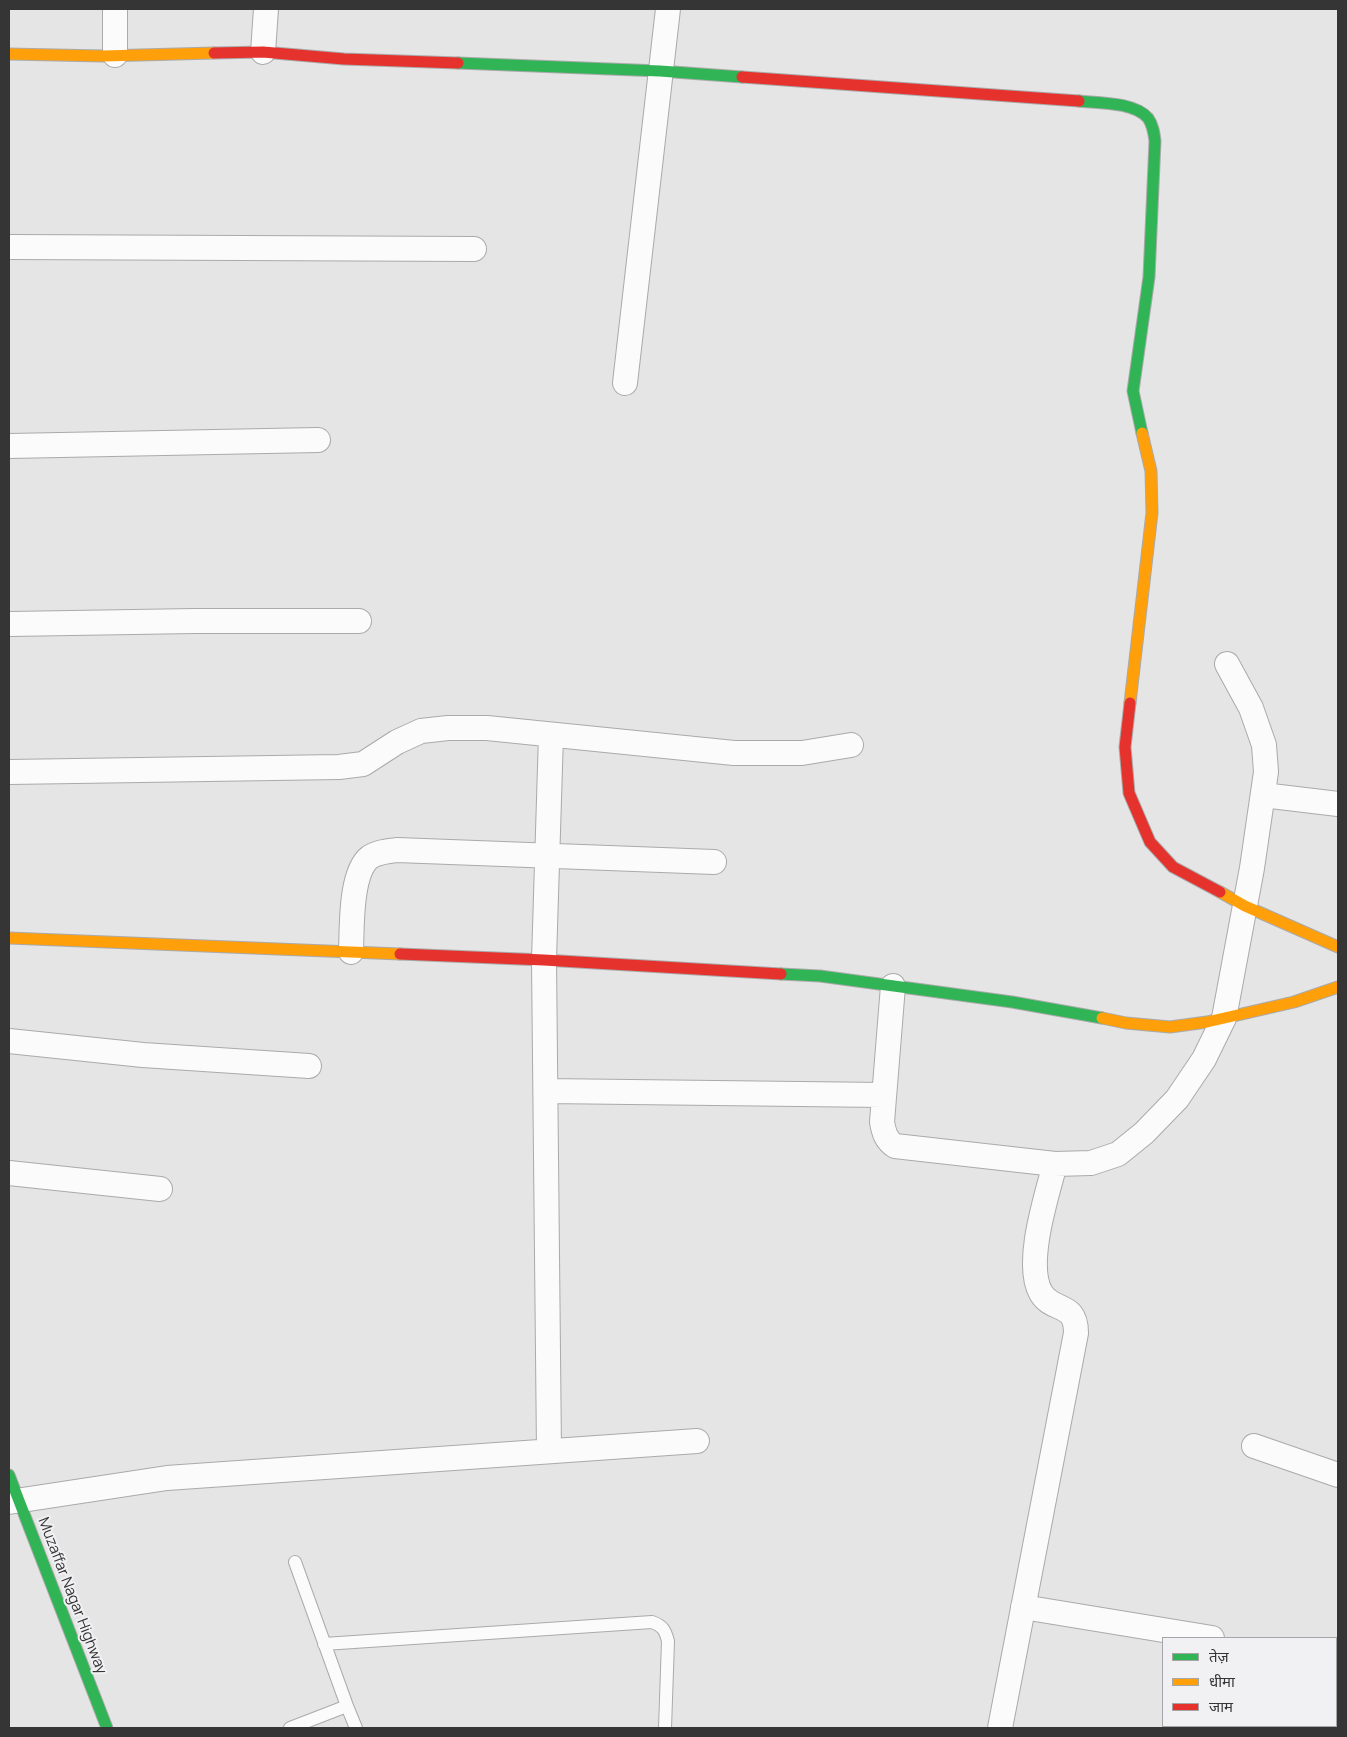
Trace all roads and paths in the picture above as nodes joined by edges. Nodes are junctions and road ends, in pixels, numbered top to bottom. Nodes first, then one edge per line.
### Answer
1 (115, 9) edge
2 (266, 9) edge
3 (668, 9) edge
4 (262, 52) junction
5 (9, 54) edge
6 (115, 56) junction
7 (660, 71) junction
8 (9, 247) edge
9 (474, 250) dead end
10 (625, 383) dead end
11 (318, 440) dead end
12 (9, 446) edge
13 (359, 621) dead end
14 (9, 624) edge
15 (1227, 664) dead end
16 (551, 735) junction
17 (851, 744) dead end
18 (9, 772) edge
19 (1262, 795) junction
20 (1338, 804) edge
21 (547, 854) junction
22 (714, 862) dead end
23 (1245, 906) junction
24 (9, 938) edge
25 (1338, 947) edge
26 (351, 952) junction
27 (544, 960) junction
28 (893, 986) junction
29 (1338, 987) edge
30 (1224, 1018) junction
31 (9, 1041) edge
32 (309, 1066) dead end
33 (546, 1091) junction
34 (884, 1095) junction
35 (1054, 1164) junction
36 (9, 1173) edge
37 (160, 1189) dead end
38 (697, 1441) dead end
39 (1254, 1446) dead end
40 (549, 1451) junction
41 (9, 1474) edge
42 (1338, 1475) edge
43 (14, 1501) edge
44 (294, 1562) dead end
45 (1024, 1607) junction
46 (1206, 1637) edge
47 (324, 1644) junction
48 (347, 1706) junction
49 (107, 1728) edge
50 (290, 1728) edge
51 (356, 1728) edge
52 (665, 1728) edge
53 (1000, 1728) edge

1 - 6 street
2 - 4 street
3 - 7 street
4 - 6 street
4 - 7 street
5 - 6 street
7 - 10 street
7 - 23 street
8 - 9 street
11 - 12 street
13 - 14 street
15 - 19 street
16 - 17 street
16 - 18 street
16 - 21 street
19 - 20 street
19 - 23 street
21 - 22 street
21 - 26 street
21 - 27 street
23 - 25 street
23 - 30 street
24 - 26 street
26 - 27 street
27 - 28 street
27 - 33 street
28 - 30 street
28 - 34 street
29 - 30 street
30 - 35 street
31 - 32 street
33 - 34 street
33 - 40 street
34 - 35 street
35 - 45 street
36 - 37 street
38 - 40 street
39 - 42 street
40 - 43 street
41 - 43 street, Muzaffar Nagar Highway
43 - 49 street, Muzaffar Nagar Highway
44 - 47 lane
45 - 46 street
45 - 53 street
47 - 48 lane
47 - 52 lane
48 - 50 lane
48 - 51 lane

